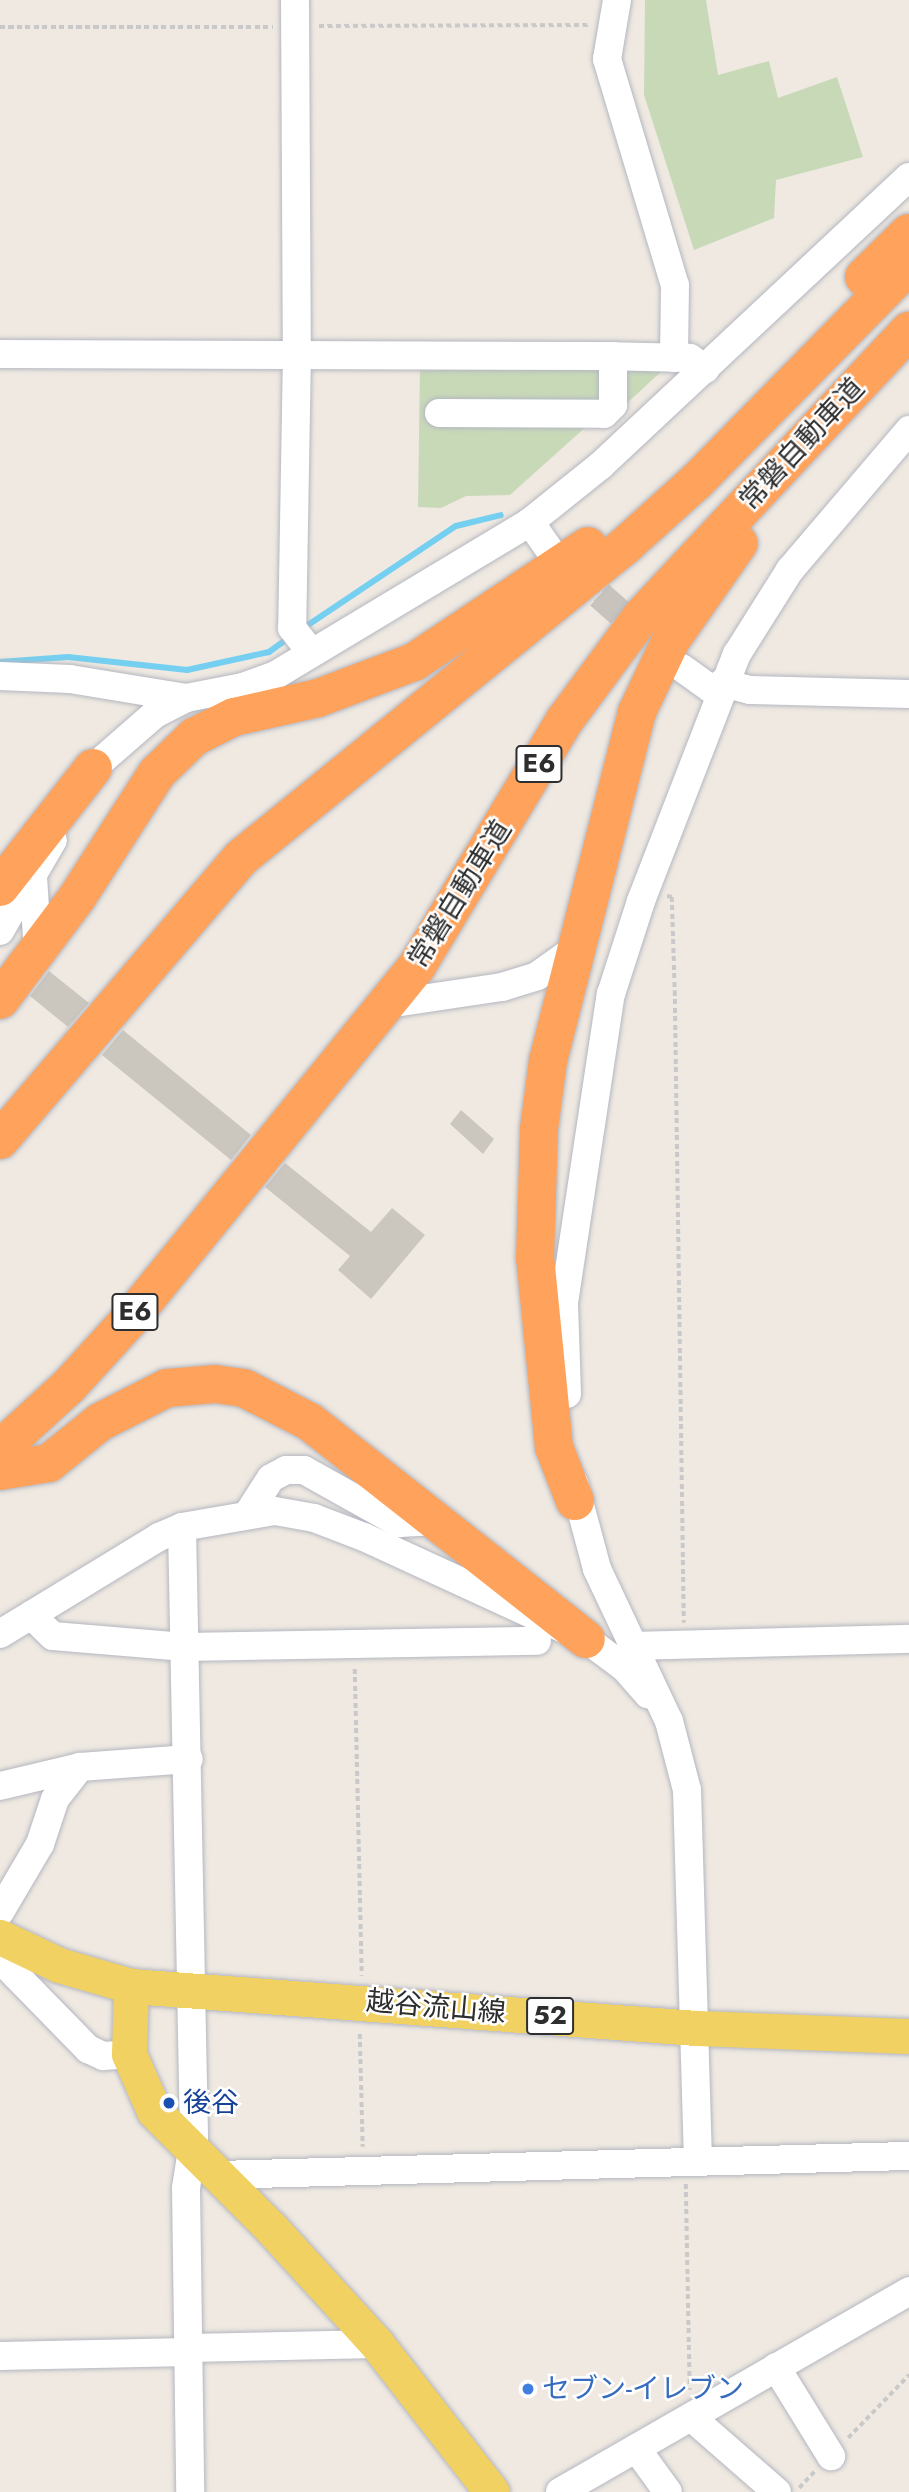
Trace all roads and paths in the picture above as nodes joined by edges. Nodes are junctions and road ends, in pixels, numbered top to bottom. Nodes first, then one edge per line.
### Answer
1 (295, 0) edge
2 (617, 0) edge
3 (909, 177) edge
4 (909, 233) edge
5 (909, 265) edge
6 (909, 331) edge
7 (0, 354) edge
8 (297, 354) junction
9 (613, 356) junction
10 (674, 358) junction
11 (705, 369) junction
12 (853, 390) junction
13 (439, 413) dead end
14 (909, 430) edge
15 (530, 522) junction
16 (552, 553) tunnel mouth
17 (311, 652) junction
18 (682, 668) dead end
19 (0, 676) edge
20 (720, 689) junction
21 (909, 694) edge
22 (187, 698) junction
23 (93, 768) joint
24 (17, 882) edge
25 (645, 891) junction
26 (0, 931) edge
27 (575, 949) junction
28 (38, 953) junction
29 (0, 1000) edge
30 (388, 1004) junction
31 (0, 1140) edge
32 (0, 1449) edge
33 (0, 1471) edge
34 (575, 1502) junction
35 (249, 1512) junction
36 (438, 1521) junction
37 (182, 1527) junction
38 (31, 1615) junction
39 (0, 1634) edge
40 (586, 1639) junction
41 (909, 1639) edge
42 (537, 1641) dead end
43 (685, 1642) junction
44 (354, 1646) junction
45 (635, 1646) junction
46 (185, 1647) junction
47 (669, 1721) junction
48 (189, 1759) junction
49 (79, 1767) junction
50 (0, 1786) edge
51 (0, 1912) edge
52 (1, 1950) edge
53 (131, 1986) junction
54 (191, 1992) junction
55 (361, 2017) junction
56 (696, 2028) junction
57 (909, 2036) edge
58 (129, 2054) junction
59 (194, 2150) junction
60 (909, 2156) edge
61 (692, 2161) junction
62 (363, 2171) junction
63 (218, 2175) junction
64 (909, 2291) edge
65 (377, 2344) junction
66 (189, 2350) junction
67 (0, 2356) edge
68 (776, 2367) junction
69 (909, 2375) edge
70 (691, 2417) junction
71 (636, 2448) junction
72 (831, 2456) junction
73 (190, 2492) edge
74 (492, 2492) edge
75 (560, 2492) edge
76 (668, 2492) edge
77 (777, 2492) edge
78 (795, 2492) edge

1 - 8 street
2 - 10 street
3 - 11 street
4 - 28 highway
5 - 31 highway, 常磐自動車道
6 - 12 highway, 常磐自動車道 / E6
7 - 8 street
8 - 9 street
8 - 17 street
9 - 10 street
9 - 13 street
10 - 11 street
11 - 15 street
12 - 27 highway
12 - 30 highway, 常磐自動車道 / E6
14 - 20 street
15 - 16 street
15 - 17 street
17 - 22 street
18 - 20 street
19 - 22 street
20 - 21 street
20 - 25 street
22 - 23 street
23 - 24 highway
24 - 26 street
24 - 28 street
25 - 34 street
25 - 43 path
27 - 30 street
27 - 34 highway
28 - 29 highway
30 - 32 highway, 常磐自動車道 / E6
33 - 36 highway
34 - 45 street
35 - 36 street
35 - 37 street
35 - 40 street
36 - 40 highway
37 - 38 street
37 - 46 street
38 - 39 street
38 - 46 street
40 - 47 street
41 - 43 street
42 - 44 street
43 - 45 street
44 - 46 street
44 - 55 path
45 - 47 street
46 - 48 street
47 - 56 street
48 - 49 street
48 - 54 street
49 - 50 street
49 - 51 street
52 - 53 main road, 越谷流山線 / 52
52 - 58 street
53 - 54 main road, 越谷流山線 / 52
53 - 58 main road
54 - 55 main road, 越谷流山線 / 52
54 - 59 street
55 - 56 main road, 越谷流山線 / 52
55 - 62 path
56 - 57 main road, 越谷流山線 / 52
56 - 61 street
58 - 59 main road
59 - 63 main road
59 - 66 street
60 - 61 street
61 - 62 street
61 - 70 path
62 - 63 street
63 - 65 main road
64 - 68 street
65 - 66 street
65 - 74 main road
66 - 67 street
66 - 73 street
68 - 70 street
68 - 72 street
69 - 72 path
70 - 71 street
70 - 77 street
71 - 75 street
71 - 76 street
72 - 78 path

